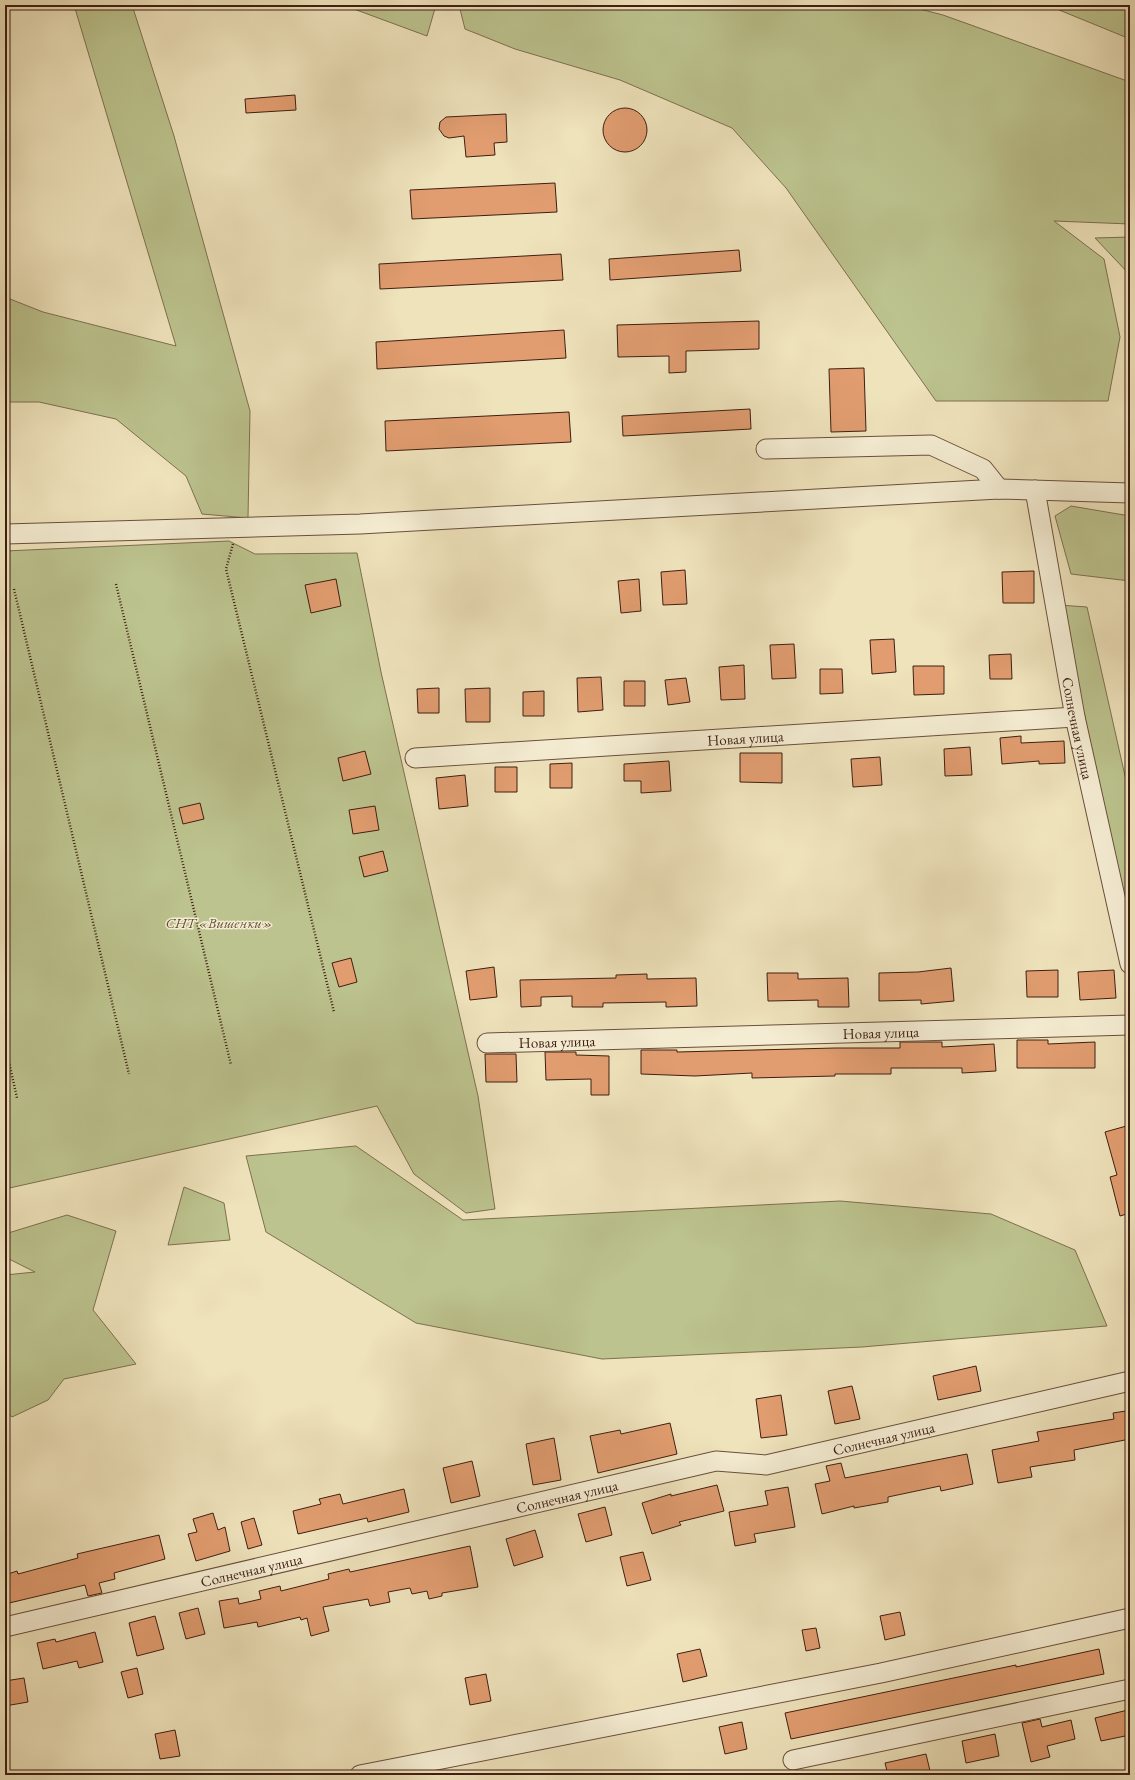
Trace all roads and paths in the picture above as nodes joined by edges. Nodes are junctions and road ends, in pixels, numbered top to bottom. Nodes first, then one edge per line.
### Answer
1 (766, 449) dead end
2 (999, 489) junction
3 (1035, 490) junction
4 (1130, 493) edge
5 (238, 528) junction
6 (5, 534) edge
7 (116, 584) dead end
8 (14, 589) dead end
9 (1076, 717) junction
10 (415, 758) dead end
11 (1130, 964) edge
12 (334, 1012) dead end
13 (1130, 1025) edge
14 (487, 1043) dead end
15 (5, 1044) edge
16 (231, 1065) dead end
17 (129, 1074) dead end
18 (17, 1098) dead end
19 (1130, 1381) edge
20 (1130, 1618) edge
21 (5, 1627) edge
22 (1130, 1689) edge
23 (794, 1760) dead end
24 (360, 1775) edge

1 - 2 street
2 - 3 street
2 - 5 street
3 - 4 street
3 - 9 street, Солнечная улица
5 - 6 street
5 - 12 path
7 - 16 path
8 - 17 path
9 - 10 street, Новая улица
9 - 11 street, Солнечная улица
13 - 14 street, Новая улица
15 - 18 path
19 - 21 street, Солнечная улица
20 - 24 street
22 - 23 street

